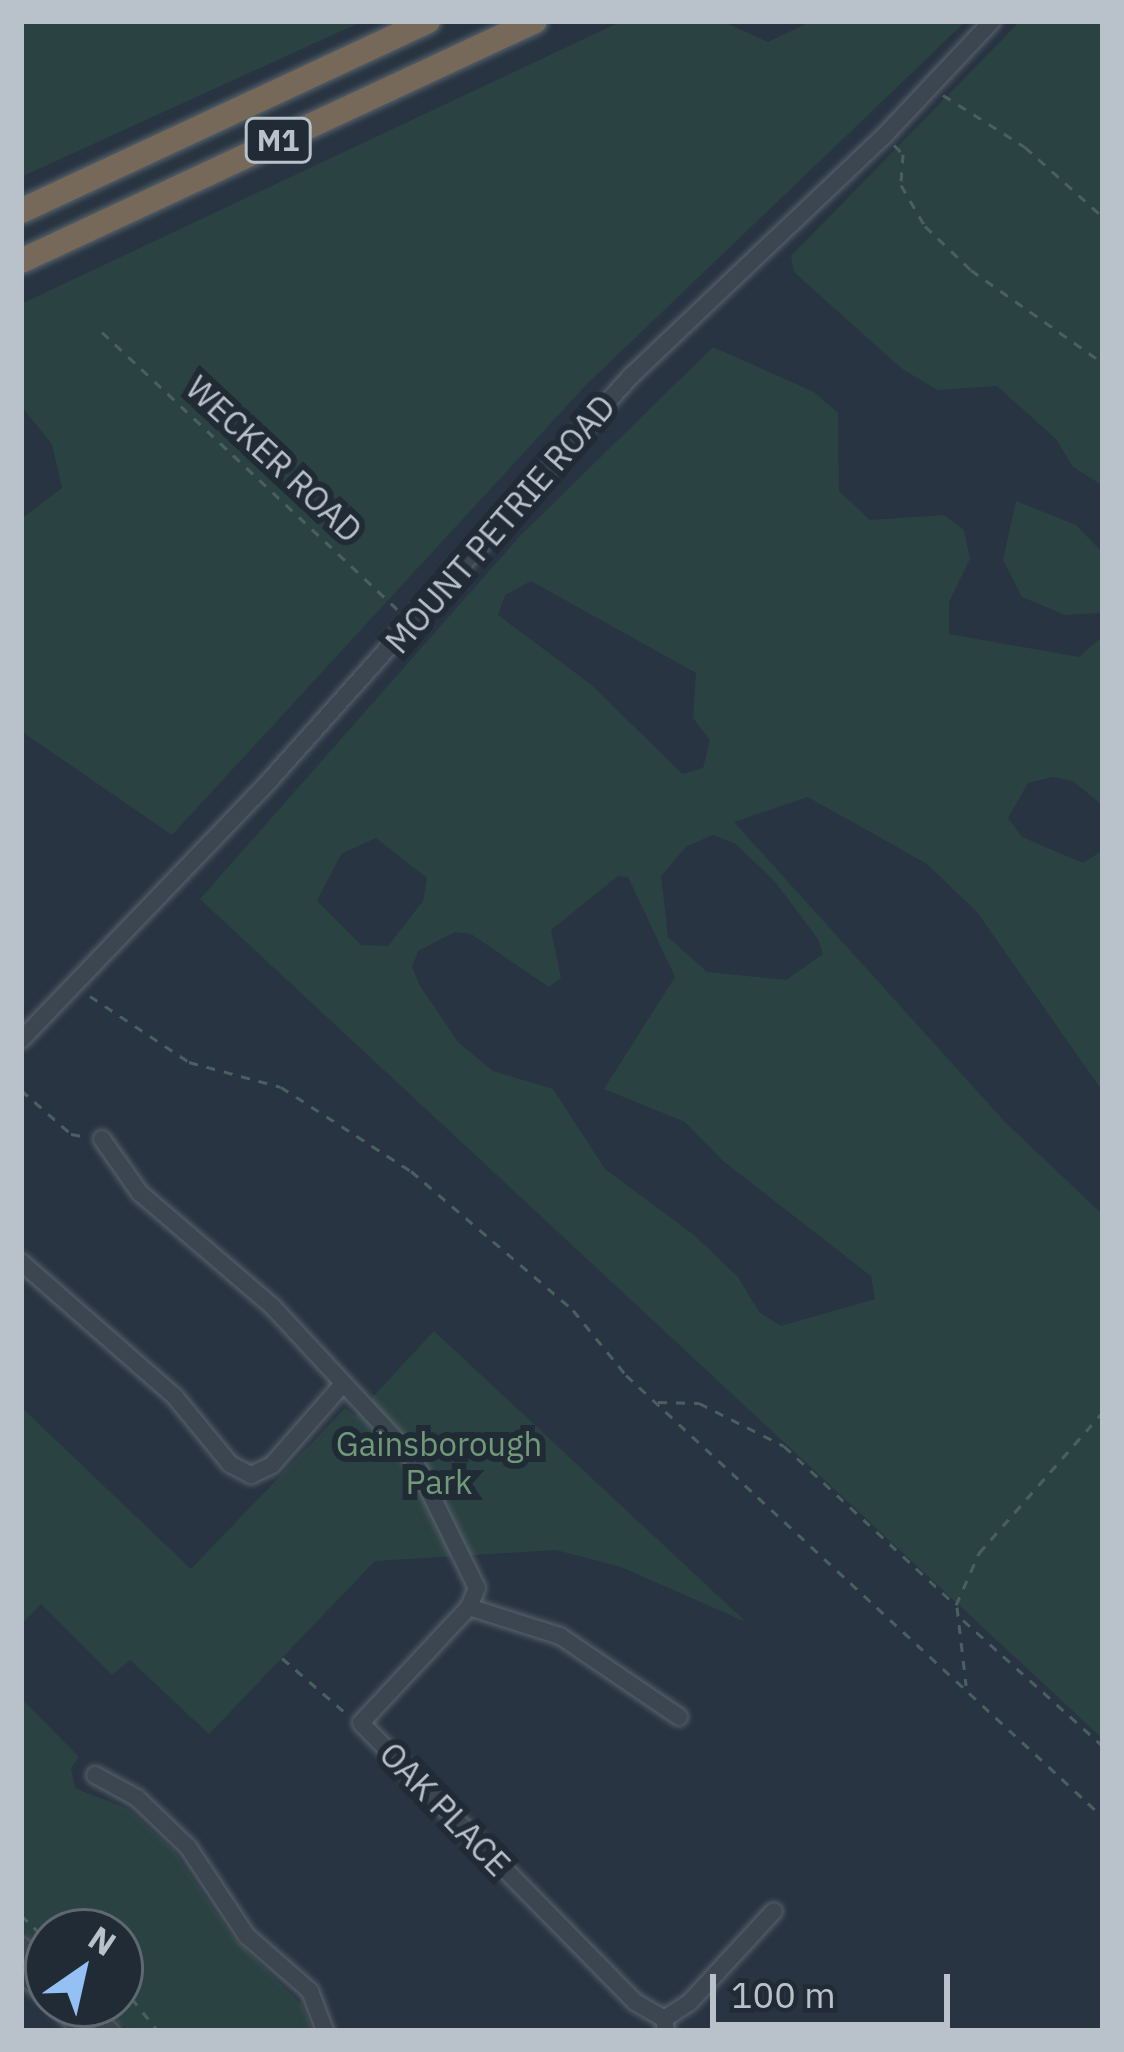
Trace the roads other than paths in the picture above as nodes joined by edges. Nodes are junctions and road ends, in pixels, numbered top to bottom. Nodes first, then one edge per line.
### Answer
1 (428, 21) edge
2 (536, 21) edge
3 (992, 21) edge
4 (21, 211) edge
5 (21, 261) edge
6 (21, 1040) edge
7 (102, 1139) road end
8 (21, 1262) edge
9 (343, 1384) junction
10 (470, 1606) junction
11 (680, 1717) dead end
12 (94, 1774) dead end
13 (774, 1911) dead end
14 (665, 2025) edge
15 (325, 2031) edge

1 - 4 highway, M1
2 - 5 highway, M1
3 - 6 street, MOUNT PETRIE ROAD
7 - 9 street
8 - 9 street
9 - 10 street
10 - 11 street
10 - 14 street, OAK PLACE
12 - 15 street
13 - 14 street

